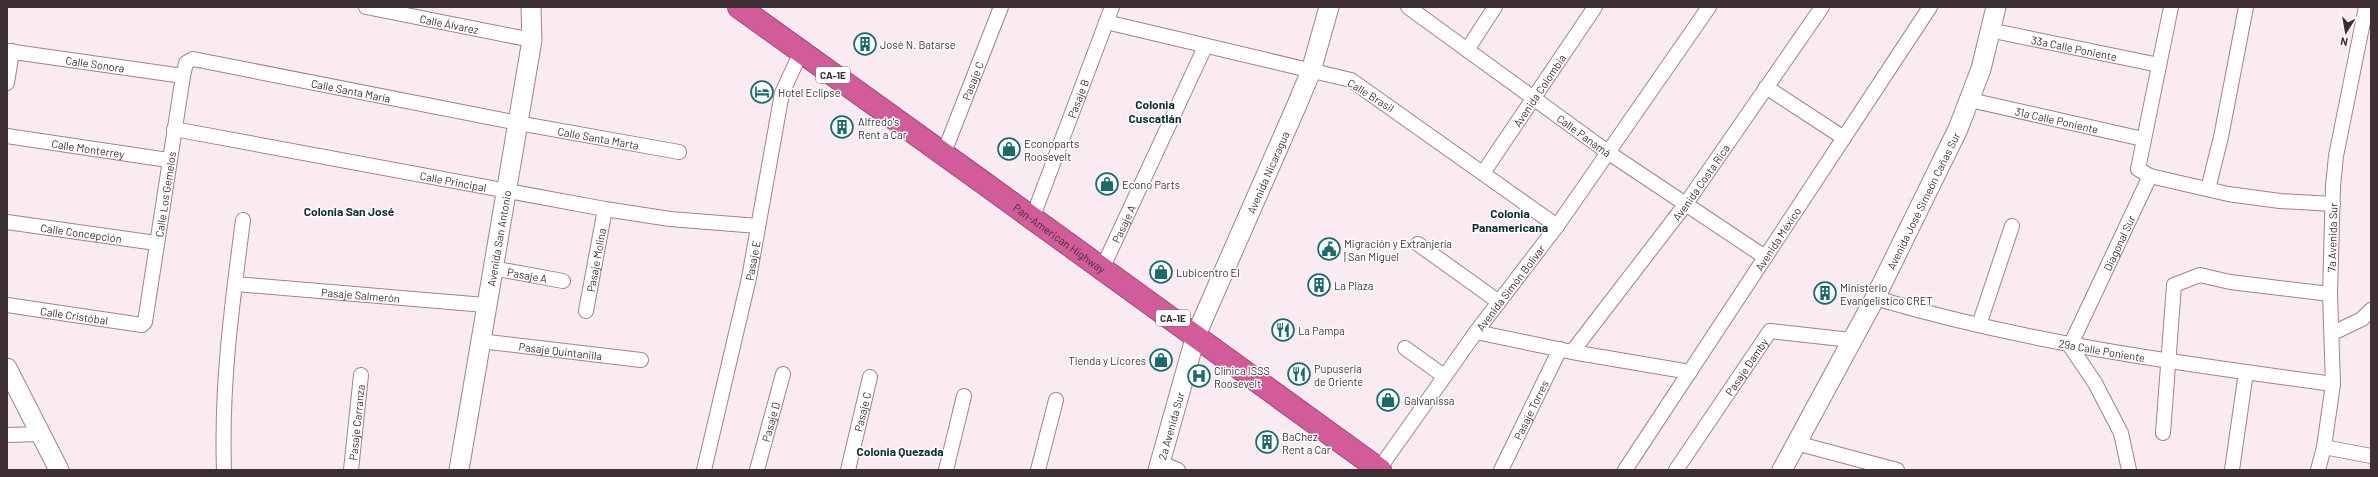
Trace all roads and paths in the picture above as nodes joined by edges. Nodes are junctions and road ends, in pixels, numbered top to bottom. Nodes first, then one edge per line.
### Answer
1 (366, 7) edge
2 (531, 7) edge
3 (739, 7) edge
4 (1001, 7) edge
5 (1112, 7) edge
6 (1329, 7) edge
7 (1408, 7) edge
8 (1495, 7) edge
9 (1595, 7) edge
10 (1709, 7) edge
11 (1822, 7) edge
12 (1930, 7) edge
13 (1996, 7) edge
14 (2171, 7) edge
15 (2246, 7) edge
16 (2366, 7) edge
17 (1106, 22) junction
18 (1989, 30) junction
19 (532, 40) junction
20 (1204, 47) junction
21 (1467, 50) junction
22 (9, 51) edge
23 (801, 52) junction
24 (2158, 65) junction
25 (184, 69) junction
26 (1311, 71) junction
27 (7, 83) edge
28 (1766, 87) junction
29 (1535, 99) junction
30 (1970, 100) junction
31 (518, 123) junction
32 (174, 129) junction
33 (7, 136) edge
34 (1844, 138) junction
35 (2143, 139) junction
36 (679, 152) dead end
37 (1608, 153) junction
38 (943, 155) junction
39 (168, 160) junction
40 (1483, 173) junction
41 (2150, 176) junction
42 (2208, 189) junction
43 (506, 191) junction
44 (2333, 204) junction
45 (1685, 205) junction
46 (605, 209) junction
47 (1032, 219) junction
48 (243, 220) dead end
49 (7, 222) edge
50 (758, 226) junction
51 (1557, 226) junction
52 (2012, 226) dead end
53 (156, 243) junction
54 (1418, 244) dead end
55 (1765, 257) junction
56 (492, 268) junction
57 (1102, 269) junction
58 (563, 281) dead end
59 (235, 284) junction
60 (2330, 294) junction
61 (1875, 298) junction
62 (1499, 302) junction
63 (7, 305) edge
64 (485, 305) junction
65 (2371, 310) edge
66 (586, 311) dead end
67 (142, 325) joint
68 (1980, 325) junction
69 (1476, 332) junction
70 (2333, 333) junction
71 (1196, 334) junction
72 (1851, 340) junction
73 (480, 341) junction
74 (2070, 346) junction
75 (1405, 348) dead end
76 (1566, 350) junction
77 (641, 360) dead end
78 (2169, 362) junction
79 (7, 368) edge
80 (1690, 372) junction
81 (2246, 372) junction
82 (783, 374) dead end
83 (362, 375) dead end
84 (1444, 376) junction
85 (870, 377) dead end
86 (2333, 384) junction
87 (964, 396) dead end
88 (1056, 400) dead end
89 (2163, 433) dead end
90 (7, 434) edge
91 (44, 442) junction
92 (1796, 443) junction
93 (2324, 447) junction
94 (2371, 456) edge
95 (1159, 467) edge
96 (47, 470) edge
97 (59, 470) edge
98 (224, 470) edge
99 (351, 470) edge
100 (459, 470) edge
101 (704, 470) edge
102 (757, 470) edge
103 (848, 470) edge
104 (946, 470) edge
105 (1038, 470) edge
106 (1178, 470) edge
107 (1380, 470) edge
108 (1501, 470) edge
109 (1626, 470) edge
110 (1676, 470) edge
111 (1782, 470) edge
112 (1897, 470) edge
113 (2129, 470) edge
114 (2232, 470) edge
115 (2318, 470) edge

1 - 19 street, Calle Álvarez
2 - 19 street, Avenida San Antonio
3 - 23 highway, Pan-American Highway / CA-1E
4 - 38 street, Pasaje C
5 - 17 street, Pasaje B
6 - 26 street, Avenida Nicaragua
7 - 21 street, Calle Panamá
8 - 21 street
9 - 29 street, Avenida Colombia
10 - 37 street, Avenida Simón Bolívar
11 - 28 street, Avenida Costa Rica
12 - 34 street, Avenida México
13 - 18 street, Avenida José Simeón Cañas Sur
14 - 24 street
15 - 42 street
16 - 44 street, 7a Avenida Sur
17 - 20 street, Calle Brasil
17 - 47 street, Pasaje B
18 - 24 street, 33a Calle Poniente
18 - 30 street, Avenida José Simeón Cañas Sur
19 - 31 street, Avenida San Antonio
20 - 26 street, Calle Brasil
20 - 57 street, Pasaje A
21 - 29 street, Calle Panamá
22 - 25 street, Calle Sonora
22 - 27 street
23 - 38 highway, Pan-American Highway / CA-1E
23 - 50 street, Pasaje E
24 - 35 street
25 - 31 street, Calle Santa María
25 - 32 street, Calle Los Gemelos
26 - 40 street, Calle Brasil
26 - 71 street, Avenida Nicaragua
28 - 34 street
28 - 45 street, Avenida Costa Rica
29 - 37 street, Calle Panamá
29 - 40 street, Avenida Colombia
30 - 35 street, 31a Calle Poniente
30 - 61 street, Avenida José Simeón Cañas Sur
31 - 36 street, Calle Santa Marta
31 - 43 street, Avenida San Antonio
32 - 39 street, Calle Los Gemelos
32 - 43 street, Calle Principal
33 - 39 street, Calle Monterrey
34 - 55 street, Avenida México
35 - 41 street
37 - 45 street, Calle Panamá
37 - 51 street, Avenida Simón Bolívar
38 - 47 highway, Pan-American Highway / CA-1E
39 - 53 street, Calle Los Gemelos
40 - 51 street, Calle Brasil
41 - 42 street
41 - 74 street, Diagonal Sur
42 - 44 street
43 - 46 street, Calle Principal
43 - 56 street, Avenida San Antonio
44 - 60 street, 7a Avenida Sur
45 - 55 street, Calle Panamá
45 - 76 street, Avenida Costa Rica
46 - 50 street, Calle Principal
46 - 66 street, Pasaje Molina
47 - 57 highway, Pan-American Highway / CA-1E
48 - 59 street
49 - 53 street, Calle Concepción
50 - 101 street, Pasaje E
51 - 62 street, Avenida Simón Bolívar
52 - 68 street
53 - 67 street, Calle Los Gemelos
54 - 62 street
55 - 80 street, Avenida México
56 - 58 street, Pasaje A
56 - 64 street, Avenida San Antonio
57 - 71 highway, Pan-American Highway / CA-1E
59 - 64 street, Pasaje Salmerón
59 - 98 street
60 - 70 street, 7a Avenida Sur
60 - 78 street
61 - 68 street, 29a Calle Poniente
61 - 72 street, Avenida José Simeón Cañas Sur
62 - 69 street, Avenida Simón Bolívar
63 - 67 street, Calle Cristóbal
64 - 73 street, Avenida San Antonio
65 - 70 street
68 - 74 street, 29a Calle Poniente
69 - 76 street
69 - 84 street, Avenida Simón Bolívar
70 - 86 street, 7a Avenida Sur
71 - 95 street, 2a Avenida Sur
71 - 107 highway, Pan-American Highway / CA-1E
72 - 92 street, Avenida José Simeón Cañas Sur
72 - 110 street, Pasaje Damby
73 - 77 street, Pasaje Quintanilla
73 - 100 street, Avenida San Antonio
74 - 78 street, 29a Calle Poniente
74 - 113 street
75 - 84 street
76 - 80 street
76 - 108 street, Pasaje Torres
78 - 81 street, 29a Calle Poniente
78 - 89 street
79 - 91 street
80 - 109 street, Avenida México
81 - 86 street, 29a Calle Poniente
81 - 114 street
82 - 102 street, Pasaje D
83 - 99 street, Pasaje Carranza
84 - 107 street, Avenida Simón Bolívar
85 - 103 street, Pasaje C
86 - 93 street, 7a Avenida Sur
87 - 104 street
88 - 105 street
90 - 91 street
91 - 96 street
91 - 97 street
92 - 111 street, Avenida José Simeón Cañas Sur
92 - 112 street
93 - 94 street
93 - 115 street, 7a Avenida Sur
95 - 106 street

